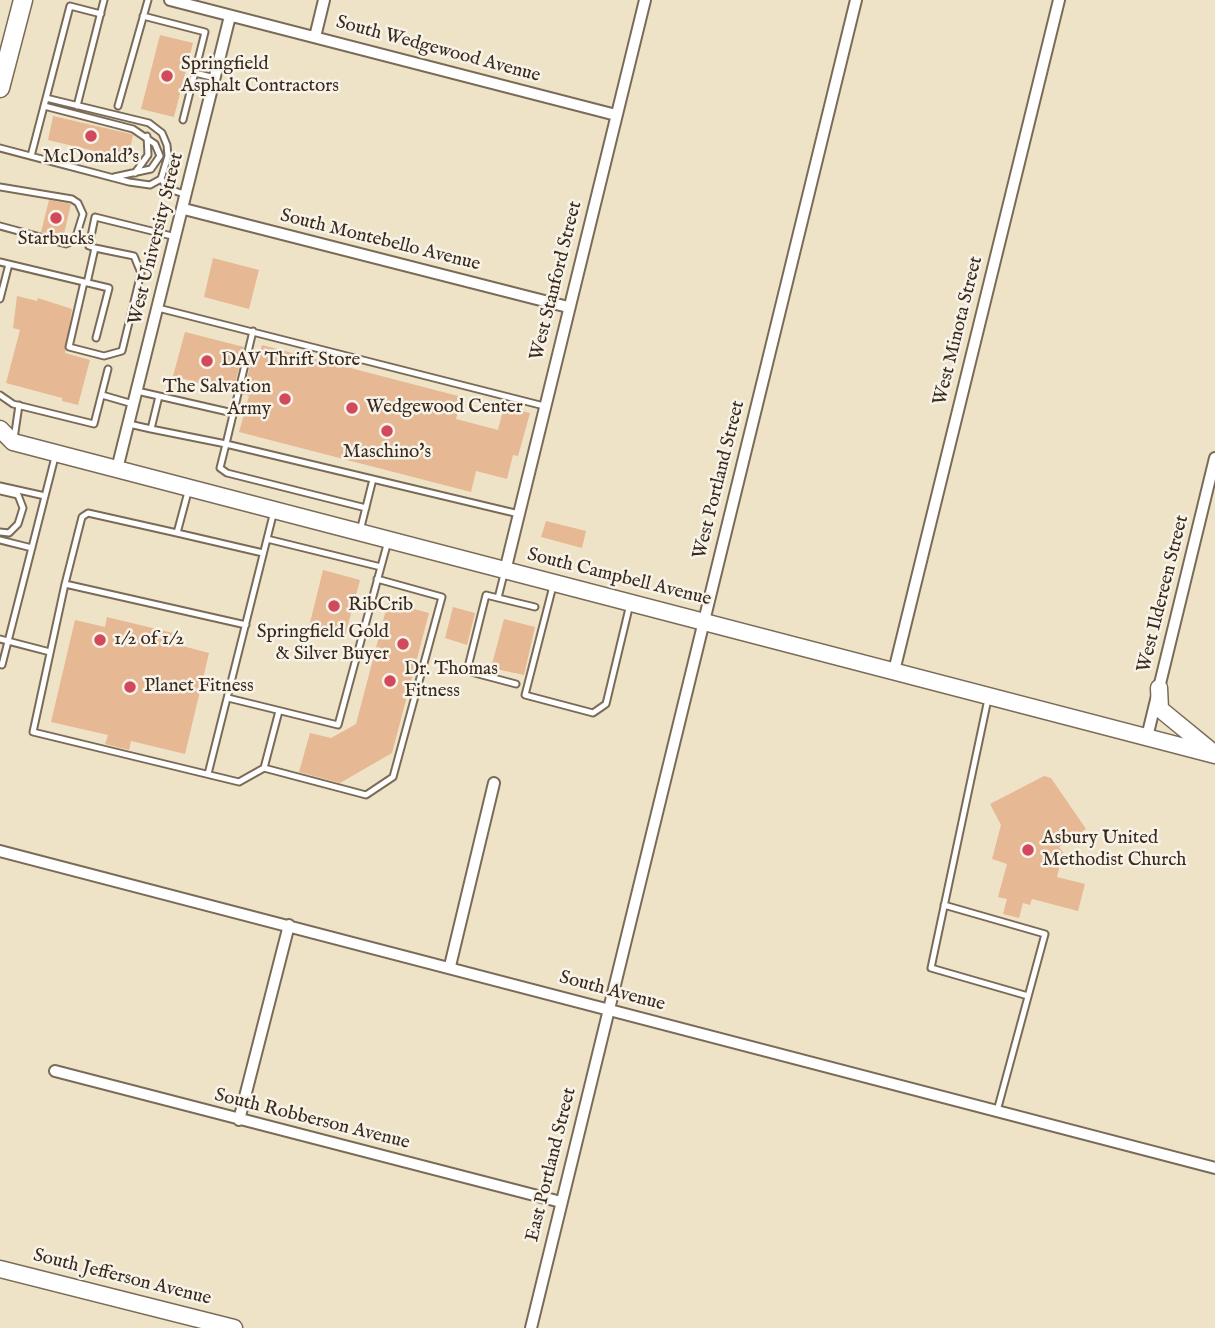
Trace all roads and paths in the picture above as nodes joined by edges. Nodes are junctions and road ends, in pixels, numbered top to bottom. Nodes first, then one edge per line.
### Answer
1 (23, 0) edge
2 (104, 0) edge
3 (148, 0) edge
4 (170, 0) edge
5 (324, 0) edge
6 (645, 0) edge
7 (856, 0) edge
8 (1059, 0) edge
9 (182, 2) edge
10 (101, 14) junction
11 (143, 16) junction
12 (230, 16) junction
13 (315, 37) junction
14 (195, 73) junction
15 (215, 78) junction
16 (0, 88) edge
17 (46, 98) junction
18 (44, 106) junction
19 (77, 106) junction
20 (118, 106) dead end
21 (616, 114) junction
22 (183, 120) dead end
23 (147, 136) junction
24 (0, 148) edge
25 (31, 156) junction
26 (135, 173) junction
27 (111, 177) junction
28 (161, 179) junction
29 (0, 187) edge
30 (187, 195) junction
31 (184, 209) junction
32 (0, 226) edge
33 (80, 226) junction
34 (92, 229) junction
35 (176, 237) junction
36 (95, 248) junction
37 (0, 262) edge
38 (9, 264) junction
39 (85, 282) junction
40 (0, 299) edge
41 (568, 307) junction
42 (158, 309) junction
43 (253, 331) junction
44 (96, 338) dead end
45 (108, 369) dead end
46 (137, 391) junction
47 (0, 395) edge
48 (102, 395) junction
49 (159, 396) junction
50 (134, 404) junction
51 (19, 405) junction
52 (544, 406) junction
53 (233, 413) junction
54 (129, 424) junction
55 (0, 429) edge
56 (151, 429) junction
57 (6, 444) edge
58 (226, 444) junction
59 (56, 453) junction
60 (1215, 458) edge
61 (117, 470) junction
62 (373, 479) junction
63 (0, 486) edge
64 (189, 488) junction
65 (0, 491) edge
66 (45, 496) junction
67 (366, 508) junction
68 (274, 511) junction
69 (519, 514) junction
70 (0, 532) edge
71 (177, 533) junction
72 (360, 534) junction
73 (267, 539) junction
74 (0, 540) edge
75 (388, 541) junction
76 (32, 548) junction
77 (263, 552) junction
78 (381, 567) junction
79 (505, 571) junction
80 (377, 579) junction
81 (554, 583) junction
82 (65, 584) junction
83 (498, 598) junction
84 (630, 603) junction
85 (535, 607) dead end
86 (703, 621) junction
87 (247, 625) junction
88 (0, 639) edge
89 (8, 641) junction
90 (50, 652) junction
91 (2, 665) dead end
92 (444, 665) dead end
93 (467, 671) junction
94 (894, 671) junction
95 (516, 684) dead end
96 (1159, 688) junction
97 (989, 696) junction
98 (228, 698) junction
99 (279, 711) junction
100 (1147, 737) junction
101 (1215, 754) edge
102 (264, 768) junction
103 (208, 774) junction
104 (494, 783) dead end
105 (0, 851) edge
106 (944, 905) junction
107 (289, 925) junction
108 (450, 967) junction
109 (1028, 996) junction
110 (608, 1009) junction
111 (55, 1071) dead end
112 (997, 1111) junction
113 (239, 1120) junction
114 (1215, 1168) edge
115 (561, 1202) junction
116 (0, 1269) edge
117 (234, 1328) edge
118 (531, 1328) edge

1 - 16 main road
2 - 10 lane
3 - 11 lane
4 - 9 street, South Wedgewood Avenue
5 - 13 street
6 - 21 street, West Stanford Street
7 - 86 street, West Portland Street
8 - 94 street, West Minota Street
9 - 12 street, South Wedgewood Avenue
10 - 17 lane
10 - 19 lane
11 - 14 lane
11 - 20 lane
12 - 13 street, South Wedgewood Avenue
12 - 15 street, West University Street
13 - 21 street, South Wedgewood Avenue
14 - 15 lane
14 - 22 lane
15 - 30 street, West University Street
17 - 18 lane
17 - 19 lane
18 - 23 lane
18 - 25 lane
19 - 28 lane
21 - 41 street, West Stanford Street
23 - 26 lane
23 - 26 lane
24 - 25 lane
25 - 27 lane
26 - 27 lane
27 - 28 lane
28 - 30 lane
29 - 33 lane
30 - 31 street, West University Street
31 - 35 street, West University Street
31 - 41 street, South Montebello Avenue
32 - 33 lane
33 - 34 lane
34 - 35 lane
34 - 36 lane
35 - 42 street, West University Street
36 - 39 lane
36 - 39 lane
37 - 38 lane
38 - 39 lane
38 - 40 lane
39 - 44 lane
41 - 52 street, West Stanford Street
42 - 43 lane
42 - 46 street, West University Street
43 - 52 lane
43 - 53 lane
45 - 48 lane
46 - 49 lane
46 - 50 street, West University Street
47 - 51 lane
48 - 50 lane
48 - 51 lane
49 - 53 lane
49 - 56 lane
50 - 54 street, West University Street
51 - 57 lane
52 - 69 street, West Stanford Street
53 - 58 lane
54 - 56 lane
54 - 61 street, West University Street
55 - 57 main road
56 - 58 lane
57 - 59 main road, South Campbell Avenue
58 - 62 lane
58 - 67 lane
59 - 61 main road, South Campbell Avenue
59 - 66 lane
60 - 96 street, West Ildereen Street
61 - 64 main road, South Campbell Avenue
62 - 67 lane
62 - 69 lane
63 - 66 lane
64 - 68 main road, South Campbell Avenue
64 - 71 lane
65 - 70 lane
66 - 76 lane
67 - 72 lane
68 - 72 main road, South Campbell Avenue
68 - 73 lane
69 - 79 street, West Stanford Street
71 - 77 lane
71 - 82 lane
72 - 75 main road, South Campbell Avenue
73 - 77 lane
73 - 78 lane
74 - 76 lane
75 - 78 lane
75 - 79 main road, South Campbell Avenue
76 - 89 lane
77 - 87 lane
78 - 80 lane
79 - 81 main road, South Campbell Avenue
79 - 83 lane
80 - 99 lane
80 - 102 lane
81 - 84 main road, South Campbell Avenue
81 - 84 lane
82 - 87 lane
82 - 90 lane
83 - 85 lane
83 - 93 lane
84 - 86 main road, South Campbell Avenue
86 - 94 main road, South Campbell Avenue
86 - 110 street, West Portland Street
87 - 98 lane
88 - 89 lane
89 - 90 lane
89 - 91 lane
90 - 103 lane
92 - 93 lane
93 - 95 lane
94 - 97 main road, South Campbell Avenue
96 - 100 street, West Ildereen Street
96 - 101 main road
97 - 100 main road, South Campbell Avenue
97 - 106 lane
98 - 99 lane
98 - 103 lane
99 - 102 lane
100 - 101 main road, South Campbell Avenue
102 - 103 lane
104 - 108 street
105 - 107 street, South Avenue
106 - 109 lane
106 - 109 lane
107 - 108 street, South Avenue
107 - 113 street
108 - 110 street, South Avenue
109 - 112 lane
110 - 112 street, South Avenue
110 - 115 street, East Portland Street
111 - 113 street, South Robberson Avenue
112 - 114 street, South Avenue
113 - 115 street, South Robberson Avenue
115 - 118 street, East Portland Street
116 - 117 main road, South Jefferson Avenue

